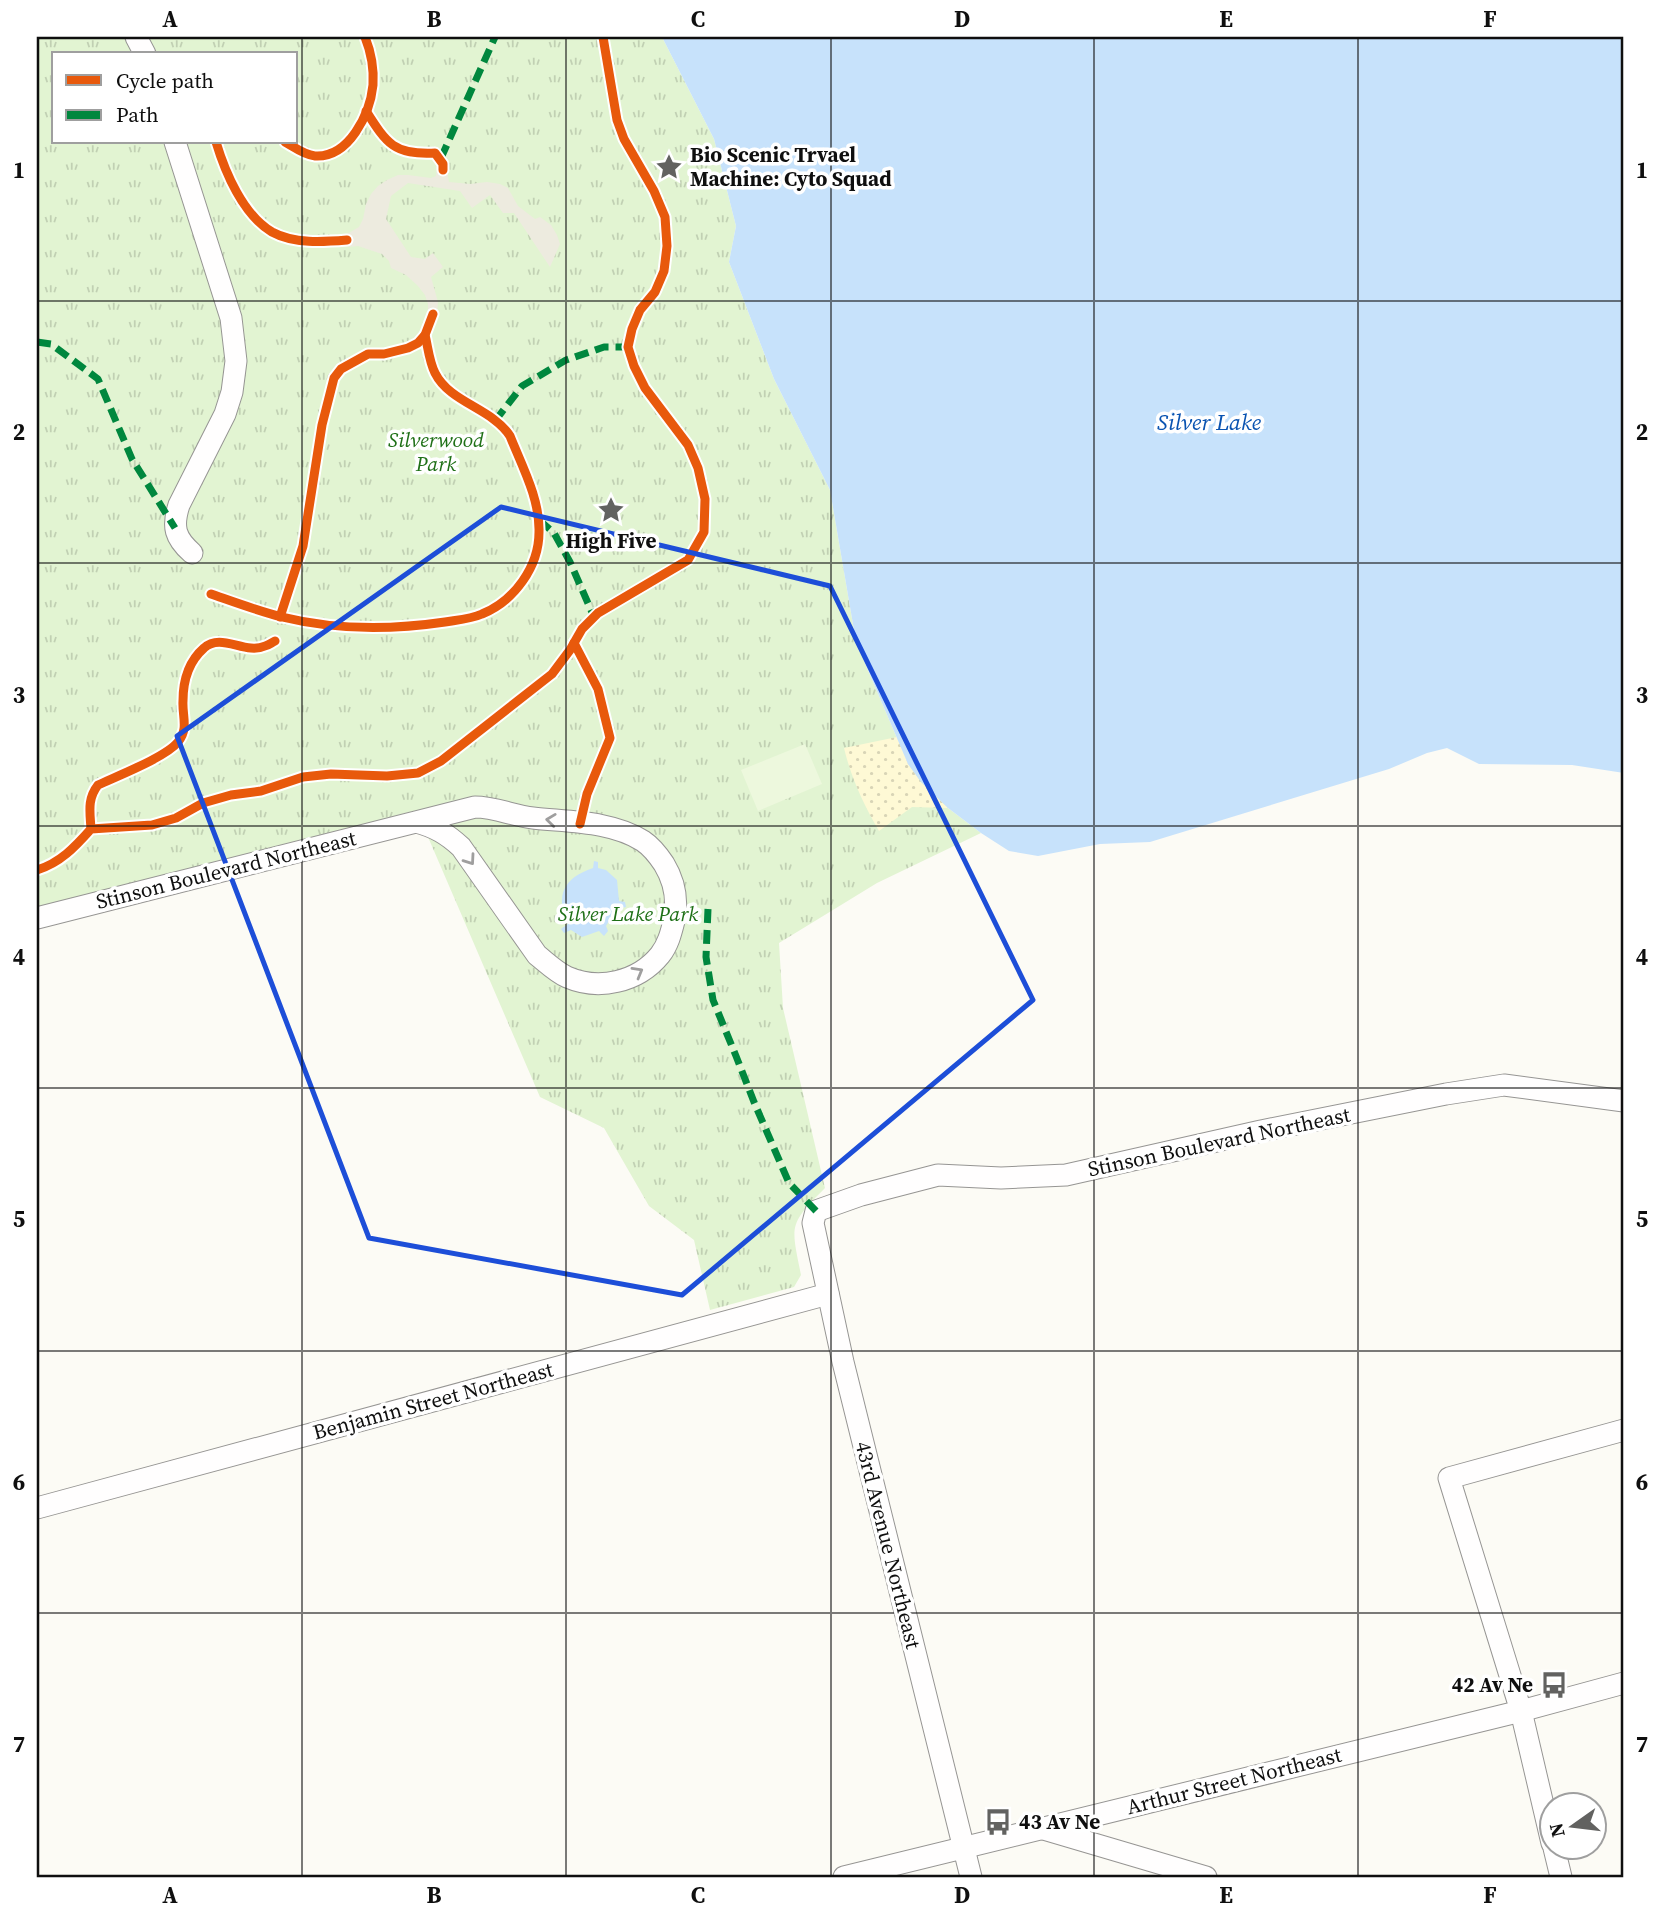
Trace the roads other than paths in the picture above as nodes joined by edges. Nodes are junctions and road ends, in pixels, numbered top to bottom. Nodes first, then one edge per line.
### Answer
1 (176, 144) edge
2 (192, 553) dead end
3 (416, 822) junction
4 (37, 918) edge
5 (1624, 1101) edge
6 (816, 1211) joint
7 (828, 1294) junction
8 (1624, 1430) edge
9 (37, 1508) edge
10 (1624, 1683) edge
11 (1521, 1711) junction
12 (1540, 1792) edge
13 (1040, 1828) junction
14 (963, 1847) junction
15 (844, 1877) edge
16 (971, 1877) edge
17 (1206, 1877) edge

1 - 2 street
3 -> 3 street, Stinson Boulevard Northeast
3 - 4 street, Stinson Boulevard Northeast
5 - 6 street, Stinson Boulevard Northeast
6 - 7 street, 43rd Avenue Northeast
7 - 9 street, Benjamin Street Northeast
7 - 14 street, 43rd Avenue Northeast
8 - 11 street
10 - 11 street, Arthur Street Northeast
11 - 12 street
11 - 13 street, Arthur Street Northeast
13 - 14 street, Arthur Street Northeast
13 - 17 street
14 - 15 street, Arthur Street Northeast
14 - 16 street, 43rd Avenue Northeast

